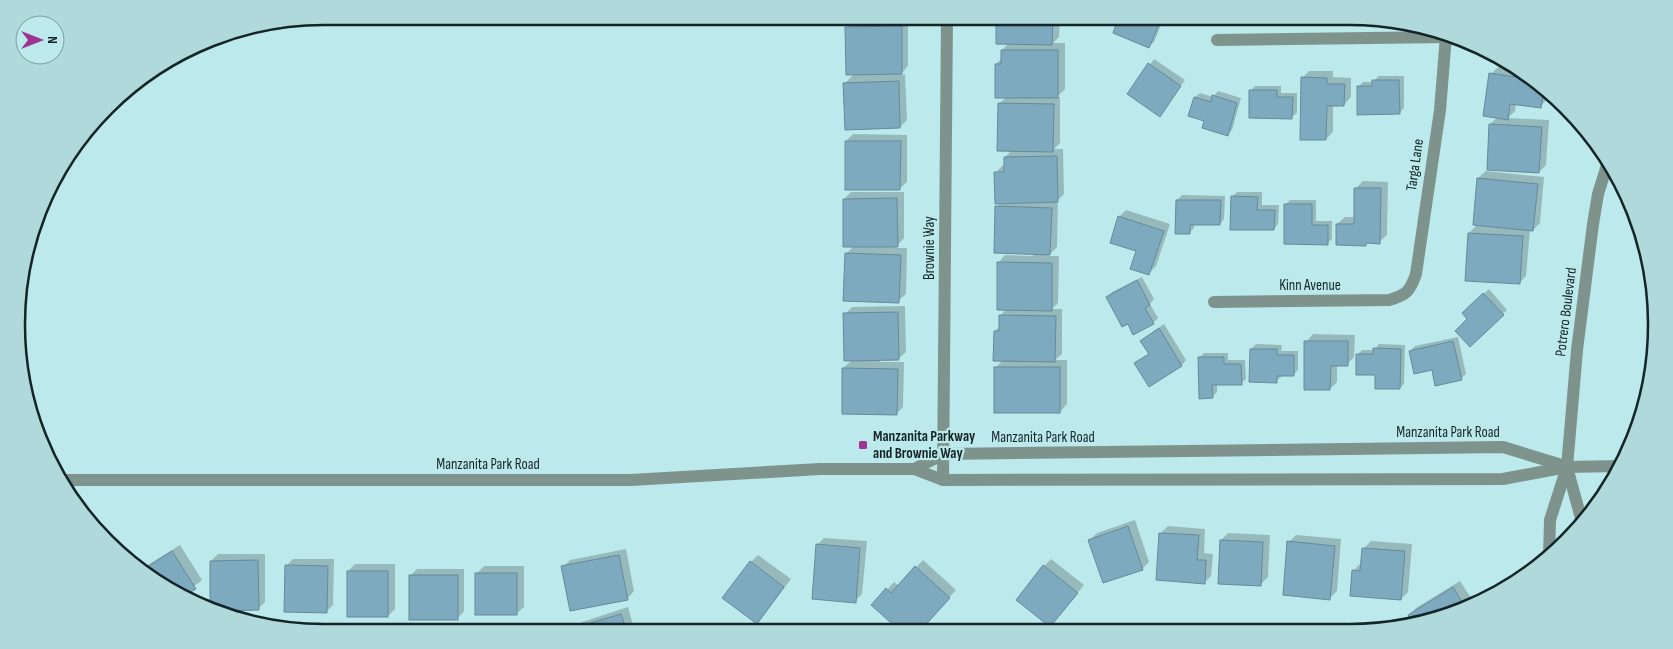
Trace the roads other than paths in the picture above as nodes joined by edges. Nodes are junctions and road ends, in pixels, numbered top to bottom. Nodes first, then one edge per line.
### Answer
1 (947, 25) edge
2 (1433, 37) edge
3 (1216, 40) dead end
4 (1447, 42) edge
5 (1605, 170) edge
6 (1404, 294) joint
7 (1214, 302) dead end
8 (944, 454) junction
9 (1612, 466) edge
10 (1567, 467) junction
11 (914, 469) junction
12 (69, 480) edge
13 (943, 480) junction
14 (1580, 515) edge
15 (1549, 547) edge

1 - 8 street, Brownie Way
2 - 3 street
4 - 6 street, Targa Lane
5 - 10 street, Potrero Boulevard
6 - 7 street, Kinn Avenue
8 - 10 street, Manzanita Park Road
8 - 11 street, Manzanita Park Road
8 - 13 street, Brownie Way
9 - 10 street
10 - 13 street, Manzanita Park Road
10 - 14 street, Potrero Boulevard
10 - 15 street, Potrero Boulevard
11 - 12 street, Manzanita Park Road
11 - 13 street, Manzanita Park Road

